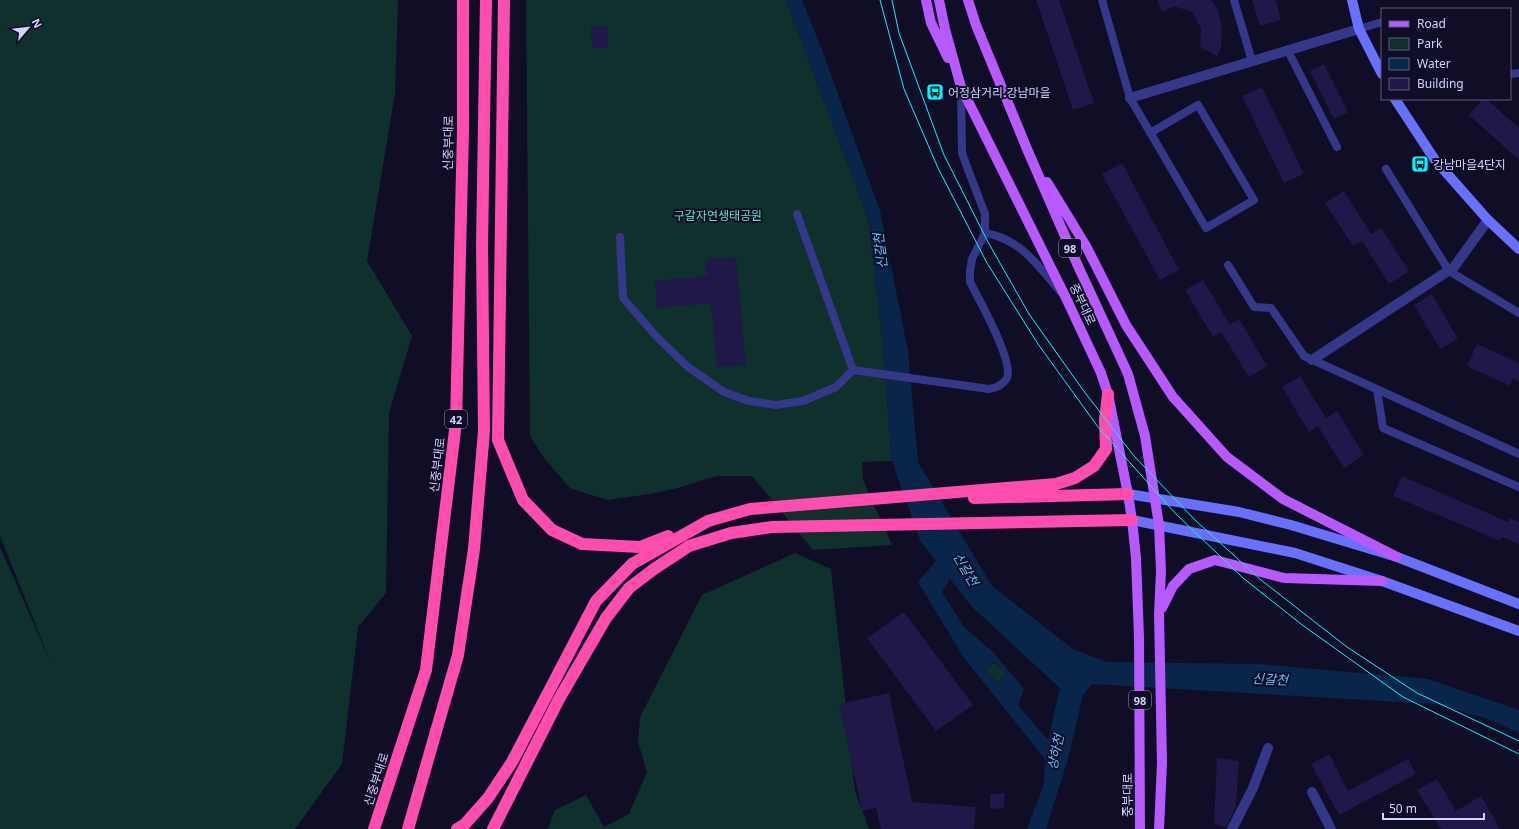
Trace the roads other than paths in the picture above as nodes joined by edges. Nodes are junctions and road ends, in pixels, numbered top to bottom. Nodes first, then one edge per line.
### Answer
1 (463, 0) edge
2 (486, 0) edge
3 (504, 0) edge
4 (926, 0) edge
5 (939, 0) edge
6 (970, 0) edge
7 (1102, 0) edge
8 (1234, 0) edge
9 (1352, 0) edge
10 (1381, 22) edge
11 (1359, 29) junction
12 (1288, 51) junction
13 (1252, 61) junction
14 (1381, 72) edge
15 (961, 87) junction
16 (1130, 98) junction
17 (1396, 100) edge
18 (1150, 133) junction
19 (1336, 147) dead end
20 (1028, 149) junction
21 (1386, 169) dead end
22 (797, 214) dead end
23 (1488, 220) junction
24 (986, 233) junction
25 (620, 237) dead end
26 (1519, 249) edge
27 (1228, 265) dead end
28 (1449, 271) junction
29 (1066, 298) junction
30 (1519, 313) edge
31 (1312, 360) junction
32 (853, 370) junction
33 (1377, 390) junction
34 (1108, 394) junction
35 (1519, 454) edge
36 (1519, 487) edge
37 (1128, 494) junction
38 (1156, 499) junction
39 (845, 501) junction
40 (1132, 520) junction
41 (708, 521) junction
42 (1159, 524) junction
43 (1397, 557) junction
44 (1382, 581) junction
45 (1519, 604) edge
46 (1159, 614) junction
47 (1519, 631) edge
48 (1268, 748) dead end
49 (1312, 792) dead end
50 (408, 828) edge
51 (374, 829) edge
52 (457, 829) edge
53 (493, 829) edge
54 (1140, 829) edge
55 (1159, 829) edge
56 (1232, 829) edge
57 (1331, 829) edge

1 - 51 highway, 신중부대로 / 42
2 - 50 highway, 42
3 - 41 highway
4 - 15 main road
5 - 15 main road, 중부대로 / 98
6 - 20 main road, 중부대로 / 98
7 - 16 lane
8 - 13 lane
9 - 11 main road
10 - 11 lane
11 - 12 street
11 - 14 main road
12 - 13 street
12 - 19 lane
13 - 16 street
15 - 24 lane
15 - 29 main road, 중부대로 / 98
16 - 18 lane
17 - 23 main road
18 - 18 lane
20 - 38 main road, 중부대로 / 98
20 - 43 main road
21 - 28 lane
22 - 32 lane
23 - 26 main road
23 - 28 street
24 - 29 lane
24 - 32 lane
25 - 32 lane
27 - 31 lane
28 - 30 lane
28 - 31 street
29 - 34 main road, 중부대로 / 98
31 - 33 lane
33 - 35 lane
33 - 36 lane
34 - 37 main road, 중부대로 / 98
34 - 39 highway
37 - 38 main road
37 - 39 highway
37 - 40 main road, 중부대로 / 98
38 - 42 main road, 중부대로 / 98
38 - 43 main road
39 - 41 highway
40 - 42 main road
40 - 53 highway
40 - 54 main road, 중부대로 / 98
41 - 52 highway
42 - 44 main road
42 - 46 main road, 중부대로 / 98
43 - 45 main road
44 - 46 main road
44 - 47 main road
46 - 55 main road, 중부대로 / 98
48 - 56 street
49 - 57 street

